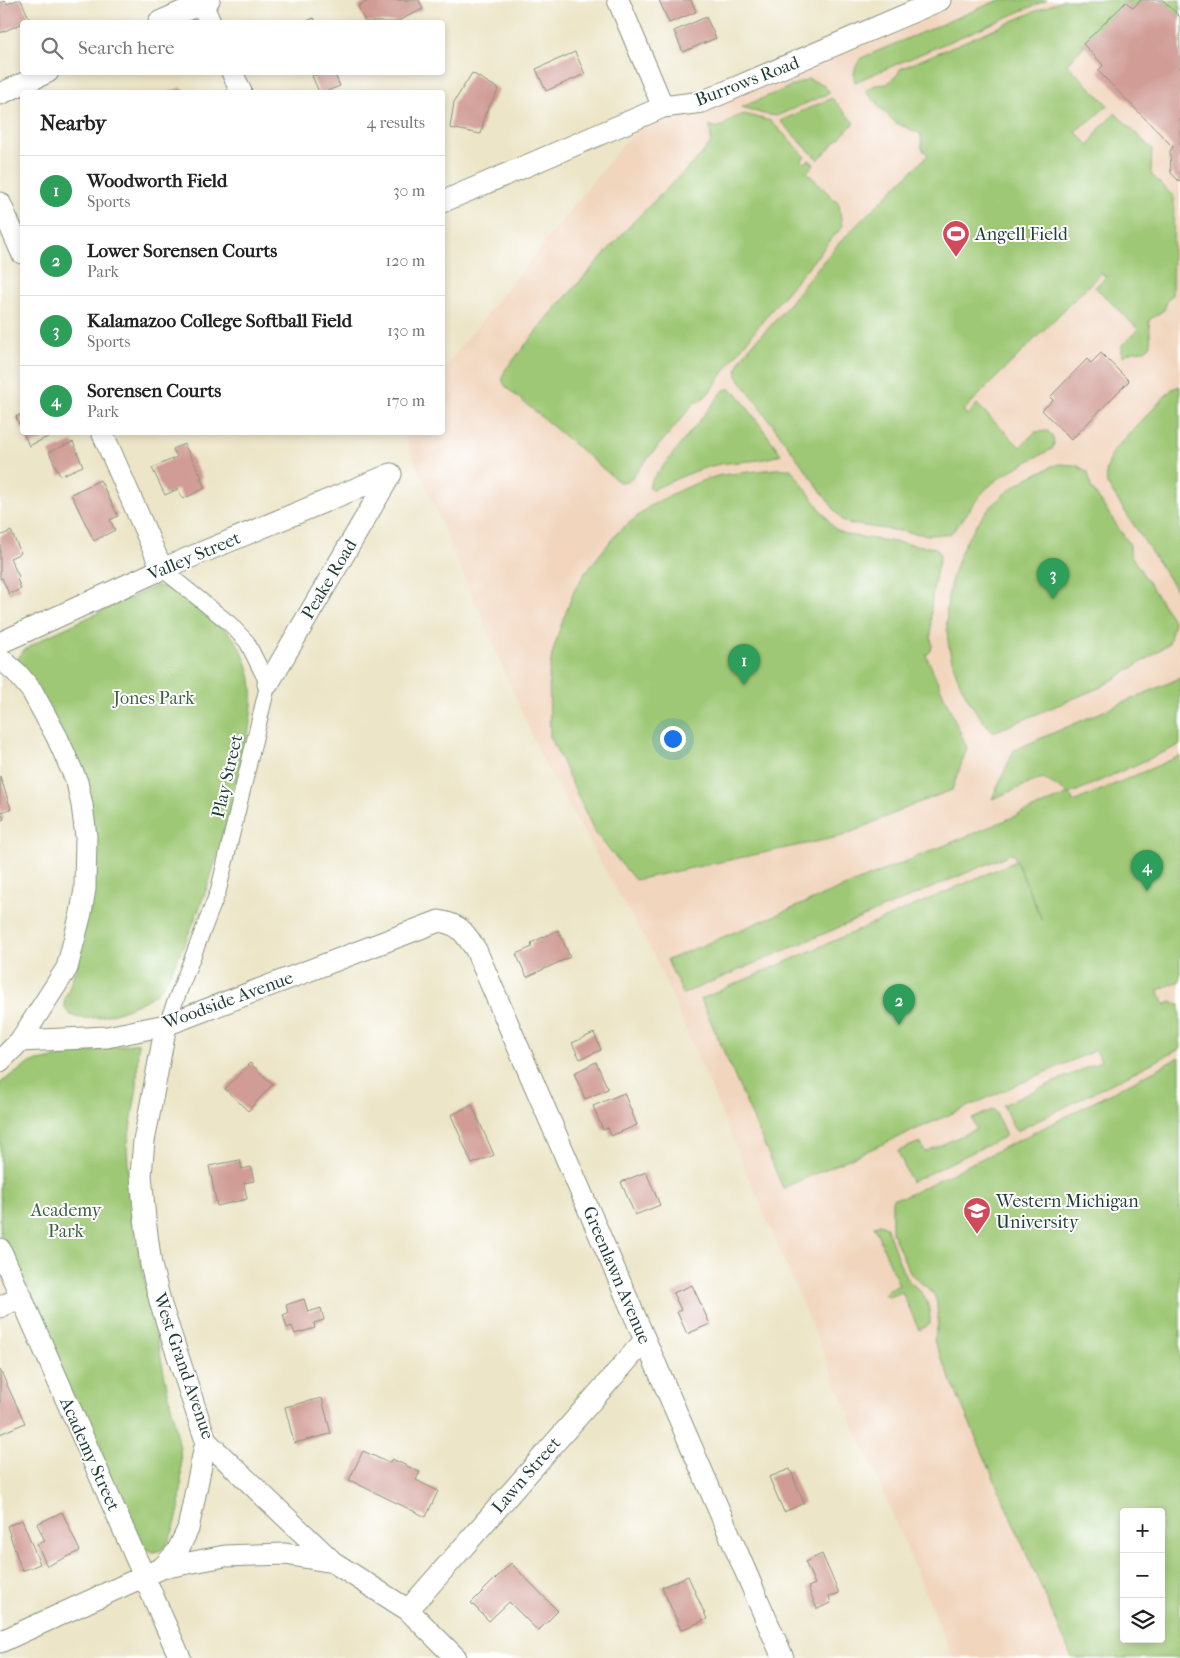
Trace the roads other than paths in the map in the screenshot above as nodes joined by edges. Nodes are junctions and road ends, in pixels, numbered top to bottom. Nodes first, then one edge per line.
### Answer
1 (618, 0) edge
2 (940, 0) edge
3 (205, 6) edge
4 (165, 20) edge
5 (41, 75) edge
6 (233, 75) edge
7 (240, 90) edge
8 (0, 94) edge
9 (663, 107) junction
10 (445, 201) edge
11 (0, 203) edge
12 (20, 248) edge
13 (103, 435) edge
14 (391, 474) joint
15 (162, 569) junction
16 (0, 643) edge
17 (0, 658) edge
18 (268, 684) junction
19 (427, 925) joint
20 (166, 1025) junction
21 (20, 1041) junction
22 (0, 1060) edge
23 (0, 1249) edge
24 (22, 1297) junction
25 (0, 1307) edge
26 (645, 1340) junction
27 (206, 1441) junction
28 (332, 1562) junction
29 (153, 1572) junction
30 (408, 1610) junction
31 (0, 1642) edge
32 (180, 1658) edge
33 (456, 1658) edge
34 (783, 1658) edge

1 - 9 street
2 - 9 street, Burrows Road
3 - 4 street
5 - 8 street
6 - 7 street
9 - 10 street, Burrows Road
11 - 12 street
13 - 15 street
14 - 15 street, Valley Street
14 - 18 street, Peake Road
15 - 16 street, Valley Street
15 - 18 street
17 - 21 street
18 - 20 street, Play Street
19 - 20 street, Woodside Avenue
19 - 26 street, Greenlawn Avenue
20 - 21 street, Woodside Avenue
20 - 27 street, West Grand Avenue
21 - 22 street
23 - 24 street, Academy Street
24 - 25 street
24 - 29 street, Academy Street
26 - 30 street, Lawn Street
26 - 34 street, Greenlawn Avenue
27 - 28 street, West Grand Avenue
27 - 29 street
28 - 29 street
28 - 30 street, West Grand Avenue
29 - 31 street
29 - 32 street, Academy Street
30 - 33 street, West Grand Avenue

